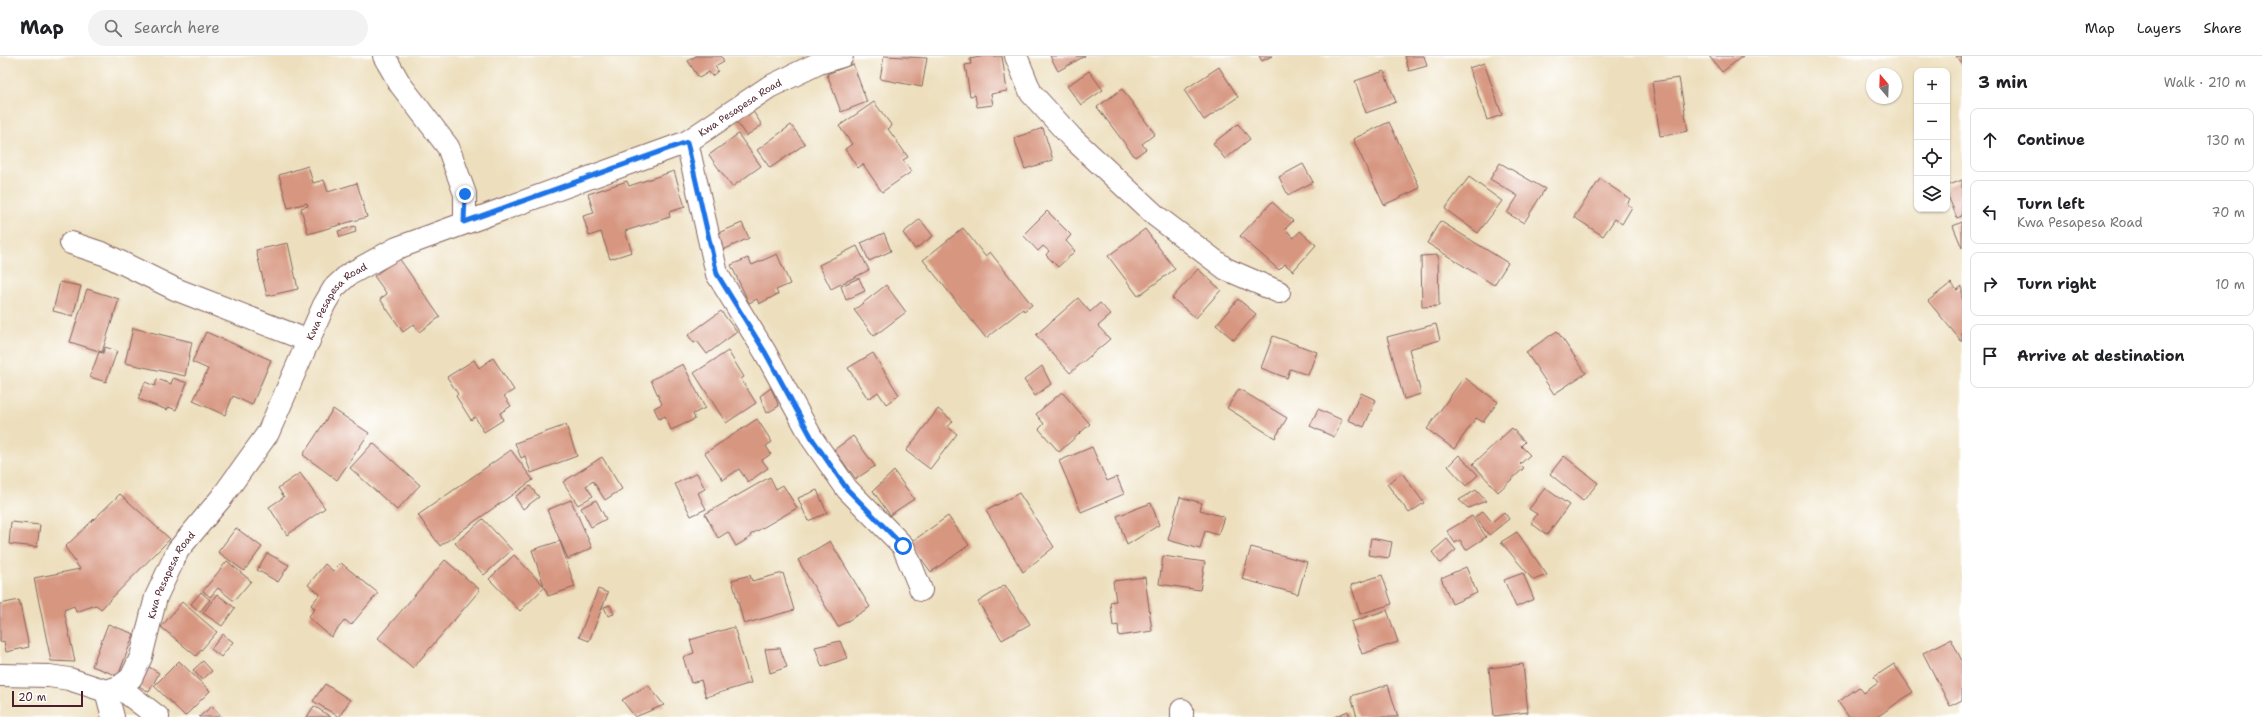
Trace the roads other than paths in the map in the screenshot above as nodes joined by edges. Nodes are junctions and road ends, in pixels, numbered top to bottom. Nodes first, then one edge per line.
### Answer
1 (384, 56) edge
2 (842, 56) edge
3 (1016, 56) edge
4 (687, 142) junction
5 (464, 222) junction
6 (71, 243) dead end
7 (1279, 292) dead end
8 (309, 341) junction
9 (922, 590) dead end
10 (0, 675) edge
11 (113, 689) junction
12 (112, 717) edge
13 (158, 717) edge

1 - 5 street
2 - 4 street, Kwa Pesapesa Road
3 - 7 street
4 - 5 street, Kwa Pesapesa Road
4 - 9 street
5 - 8 street, Kwa Pesapesa Road
6 - 8 street
8 - 11 street, Kwa Pesapesa Road
10 - 11 street
11 - 12 street
11 - 13 street

